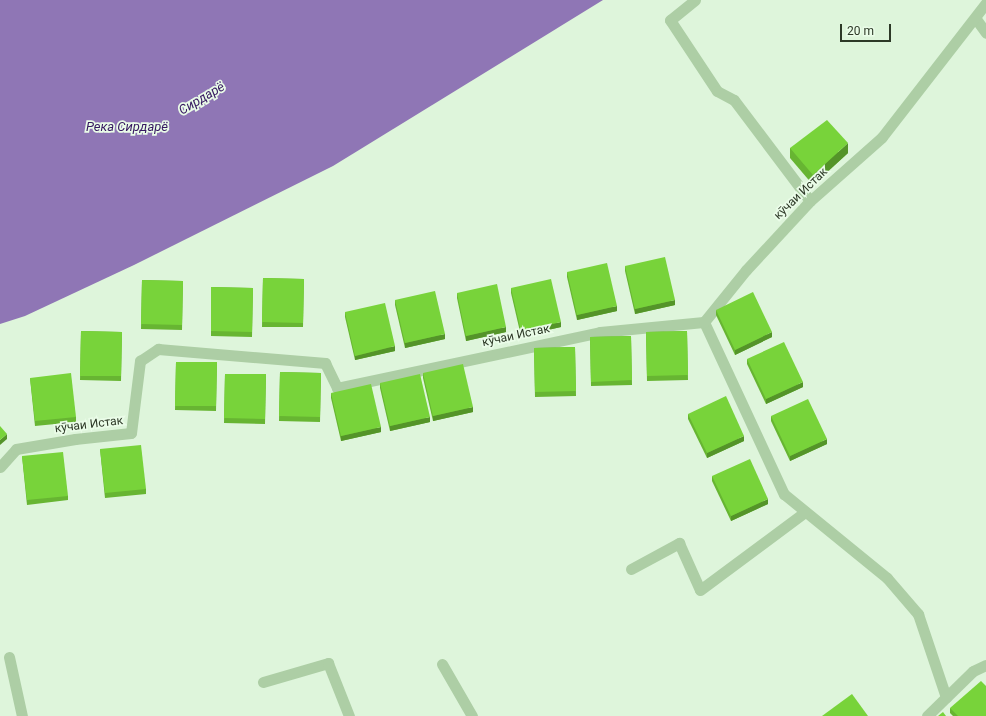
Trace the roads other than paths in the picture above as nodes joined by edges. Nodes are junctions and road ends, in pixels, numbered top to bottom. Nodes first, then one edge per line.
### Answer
1 (695, 0) edge
2 (986, 3) edge
3 (976, 19) junction
4 (986, 33) edge
5 (810, 201) junction
6 (704, 322) junction
7 (0, 467) edge
8 (805, 512) junction
9 (631, 569) dead end
10 (9, 657) dead end
11 (442, 664) dead end
12 (986, 665) edge
13 (263, 682) dead end
14 (946, 697) junction
15 (22, 716) edge
16 (349, 716) edge
17 (472, 716) edge
18 (927, 716) edge

1 - 5 street
2 - 3 street, кӯчаи Истак
3 - 4 street
3 - 5 street, кӯчаи Истак
5 - 6 street, кӯчаи Истак
6 - 7 street, кӯчаи Истак
6 - 8 street
8 - 9 street
8 - 14 street
10 - 15 street
11 - 17 street
12 - 14 street
13 - 16 street
14 - 18 street

